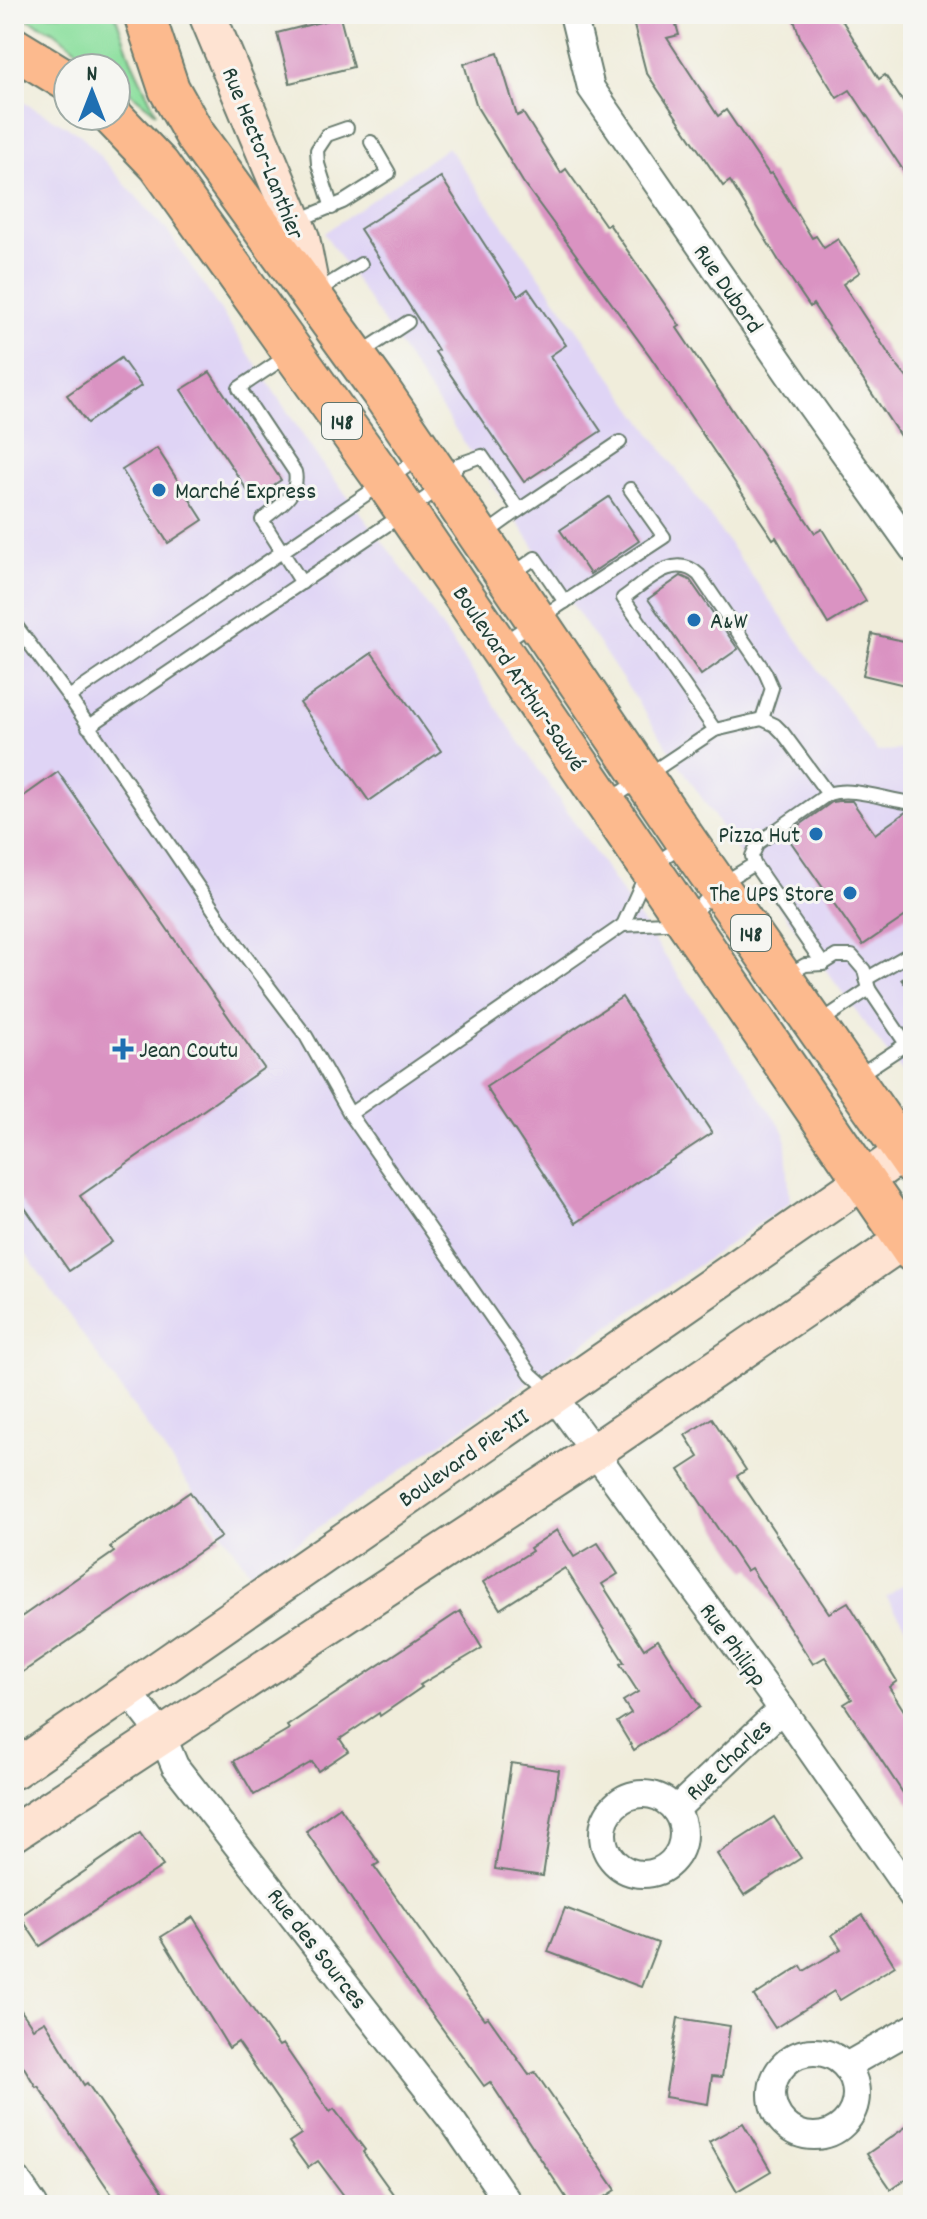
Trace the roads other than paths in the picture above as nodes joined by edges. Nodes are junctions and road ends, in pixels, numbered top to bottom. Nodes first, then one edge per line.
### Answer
1 (144, 14) edge
2 (207, 14) edge
3 (573, 14) edge
4 (14, 48) edge
5 (52, 71) edge
6 (347, 128) dead end
7 (127, 132) edge
8 (371, 142) dead end
9 (332, 208) junction
10 (281, 228) junction
11 (361, 264) dead end
12 (312, 294) junction
13 (408, 322) dead end
14 (293, 352) junction
15 (356, 357) junction
16 (620, 442) dead end
17 (442, 468) junction
18 (630, 489) dead end
19 (396, 497) junction
20 (519, 510) junction
21 (481, 538) junction
22 (913, 549) edge
23 (282, 551) junction
24 (302, 583) junction
25 (551, 612) junction
26 (14, 623) edge
27 (498, 646) junction
28 (69, 697) junction
29 (762, 719) junction
30 (88, 727) junction
31 (715, 730) junction
32 (644, 778) junction
33 (828, 794) junction
34 (605, 803) junction
35 (913, 803) edge
36 (687, 842) junction
37 (754, 864) junction
38 (649, 867) junction
39 (718, 886) junction
40 (686, 922) junction
41 (623, 925) junction
42 (913, 952) edge
43 (823, 964) junction
44 (783, 978) junction
45 (868, 984) junction
46 (816, 1024) junction
47 (854, 1079) junction
48 (350, 1114) junction
49 (910, 1154) edge
50 (863, 1179) junction
51 (910, 1242) edge
52 (552, 1394) junction
53 (594, 1452) junction
54 (128, 1691) junction
55 (782, 1709) junction
56 (162, 1735) junction
57 (14, 1770) edge
58 (675, 1810) dead end
59 (14, 1833) edge
60 (913, 1897) edge
61 (913, 2028) edge
62 (846, 2066) dead end
63 (14, 2176) edge
64 (34, 2205) edge
65 (510, 2205) edge

1 - 10 main road, Boulevard Arthur-Sauvé / 148
2 - 10 street, Rue Hector-Lanthier
3 - 22 street, Rue Dubord
4 - 5 main road
6 - 9 lane
7 - 14 main road, Boulevard Arthur-Sauvé / 148
8 - 9 lane
9 - 10 lane
10 - 12 main road, Boulevard Arthur-Sauvé / 148
11 - 12 lane
12 - 15 main road, Boulevard Arthur-Sauvé / 148
13 - 15 lane
14 - 19 main road, Boulevard Arthur-Sauvé / 148
14 - 23 lane
15 - 17 main road, Boulevard Arthur-Sauvé / 148
16 - 20 lane
17 - 19 lane
17 - 19 lane
17 - 20 lane
17 - 21 main road, Boulevard Arthur-Sauvé / 148
18 - 25 lane
19 - 23 lane
19 - 24 lane
19 - 27 main road, Boulevard Arthur-Sauvé / 148
20 - 21 lane
21 - 25 main road, Boulevard Arthur-Sauvé / 148
23 - 24 lane
23 - 28 lane
24 - 30 lane
25 - 27 lane
25 - 32 main road, Boulevard Arthur-Sauvé / 148
26 - 28 lane
27 - 34 main road, Boulevard Arthur-Sauvé / 148
28 - 30 lane
29 - 31 lane
29 - 31 lane
29 - 33 lane
30 - 48 lane
31 - 32 lane
32 - 34 lane
32 - 36 main road, Boulevard Arthur-Sauvé / 148
33 - 35 lane
33 - 37 lane
34 - 38 main road, Boulevard Arthur-Sauvé / 148
36 - 38 lane
36 - 39 main road, Boulevard Arthur-Sauvé / 148
37 - 39 lane
37 - 43 lane
38 - 40 main road, Boulevard Arthur-Sauvé / 148
38 - 41 lane
39 - 40 lane
39 - 44 main road, Boulevard Arthur-Sauvé / 148
40 - 41 lane
40 - 50 main road, Boulevard Arthur-Sauvé / 148
41 - 48 lane
42 - 45 lane
43 - 44 lane
43 - 45 lane
44 - 46 main road, Boulevard Arthur-Sauvé / 148
45 - 46 lane
45 - 47 lane
46 - 47 main road, Boulevard Arthur-Sauvé / 148
47 - 49 main road, Boulevard Arthur-Sauvé / 148
48 - 52 lane
49 - 50 street, Boulevard Pie-XII
50 - 51 main road, Boulevard Arthur-Sauvé / 148
50 - 52 street, Boulevard Pie-XII
51 - 53 street
52 - 53 street, Rue Philipp
52 - 54 street, Boulevard Pie-XII
53 - 55 street, Rue Philipp
53 - 56 street
54 - 56 street, Rue des Sources
54 - 57 street, Boulevard Pie-XII
55 - 58 street, Rue Charles
55 - 60 street, Rue Philipp
56 - 59 street
56 - 65 street, Rue des Sources
61 - 62 street
63 - 64 street

